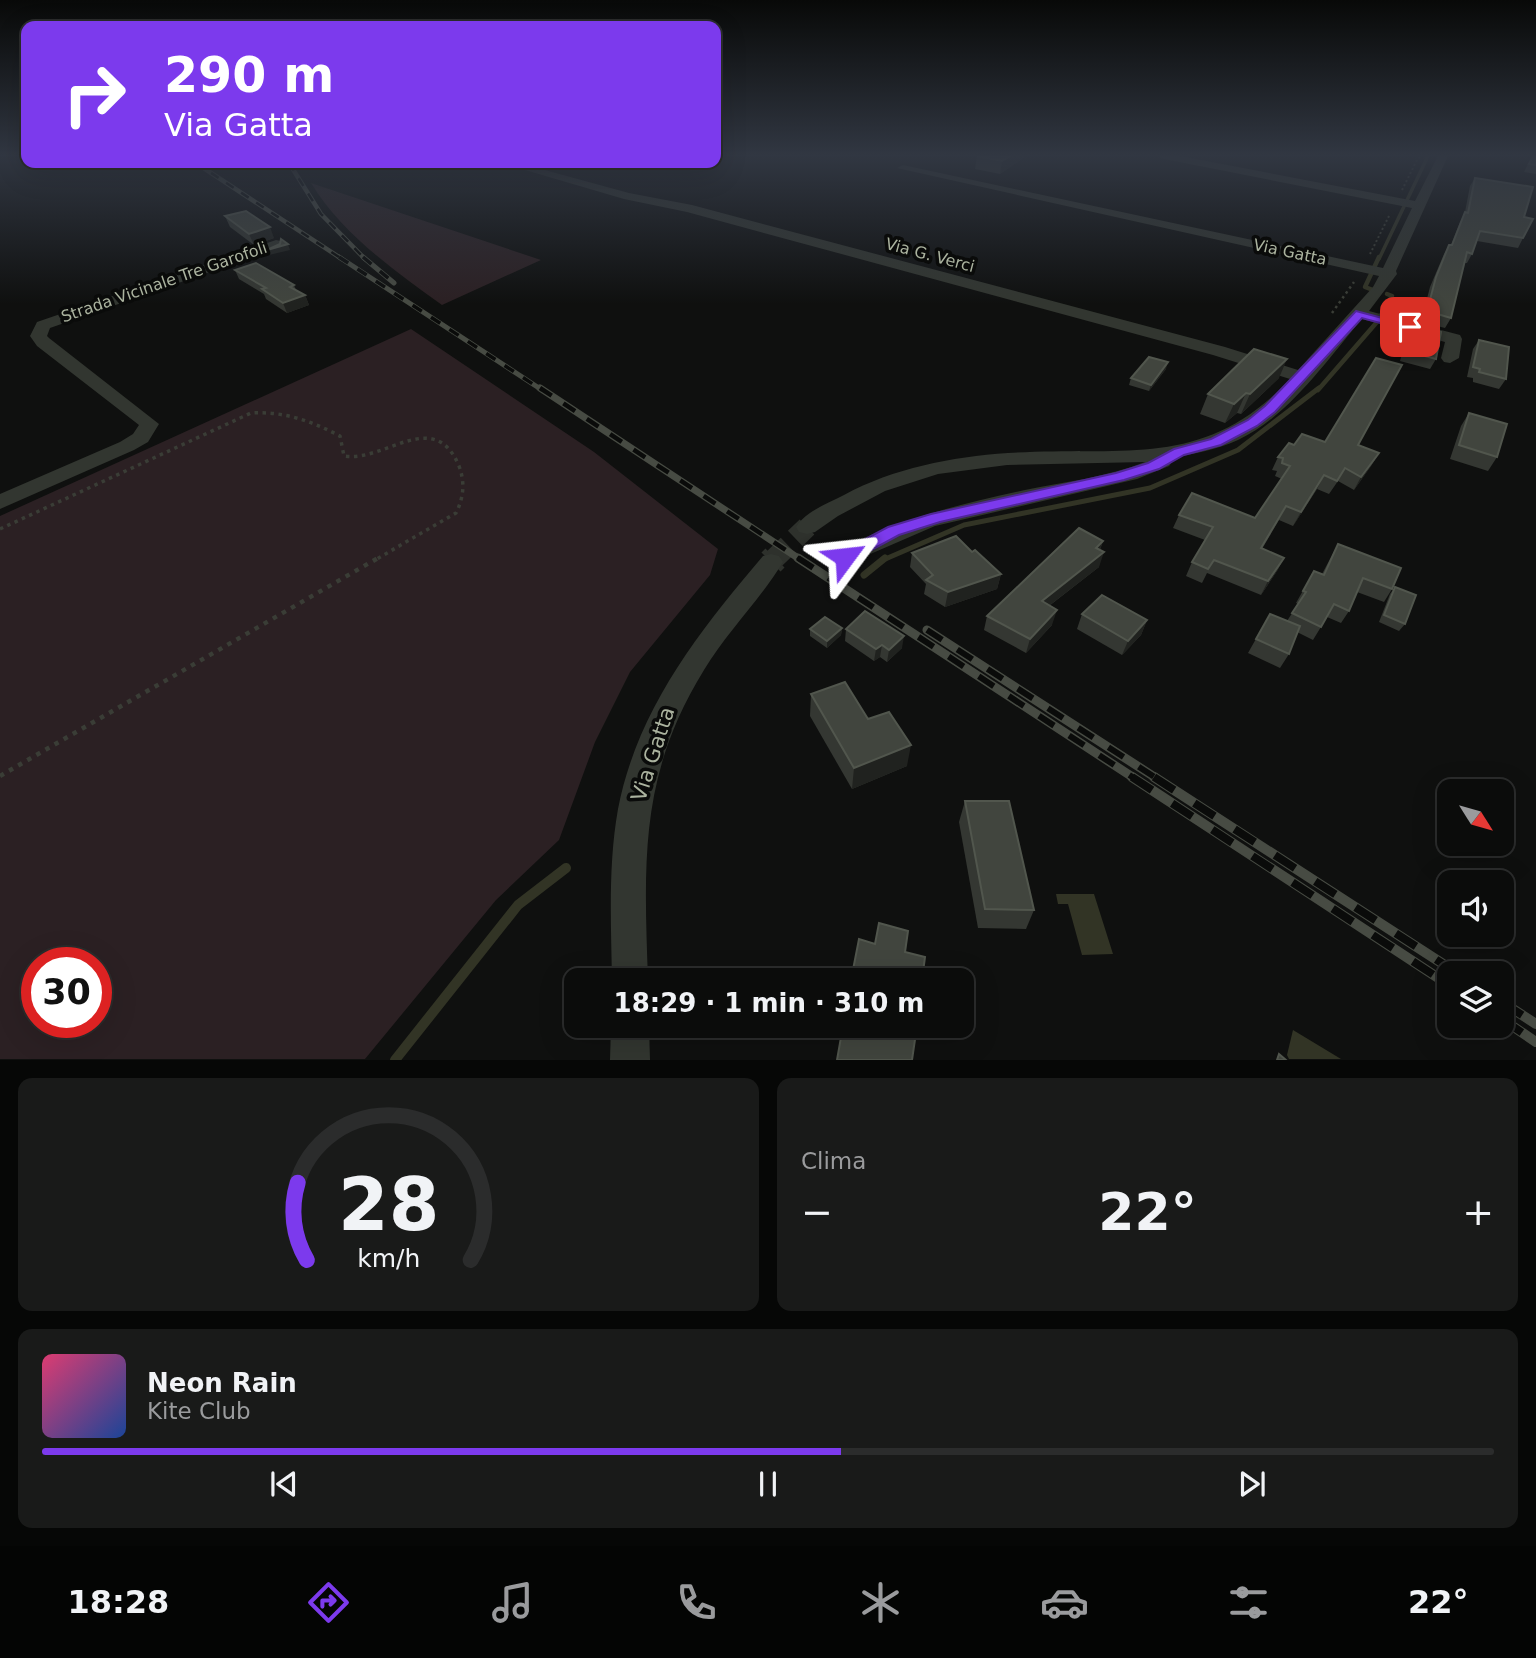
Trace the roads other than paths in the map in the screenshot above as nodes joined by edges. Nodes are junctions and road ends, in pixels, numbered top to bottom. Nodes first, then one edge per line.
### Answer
1 (669, 205) edge
2 (1077, 205) edge
3 (1407, 205) edge
4 (276, 244) edge
5 (1376, 270) junction
6 (1360, 314) junction
7 (1450, 358) dead end
8 (1302, 377) junction
9 (1179, 452) junction
10 (1073, 460) junction
11 (1091, 483) junction
12 (0, 502) edge
13 (807, 527) tunnel mouth
14 (845, 557) dead end
15 (771, 562) tunnel mouth
16 (630, 968) edge
17 (630, 1038) edge
18 (630, 1059) edge

1 - 8 street, Via G. Verci
2 - 5 street, Via Gatta
3 - 5 street
4 - 12 street, Strada Vicinale Tre Garofoli
5 - 6 street
6 - 7 street
6 - 8 street
8 - 9 street
9 - 10 street
9 - 11 street
10 - 11 street
10 - 13 street
11 - 14 street
15 - 16 street, Via Gatta
17 - 18 street

